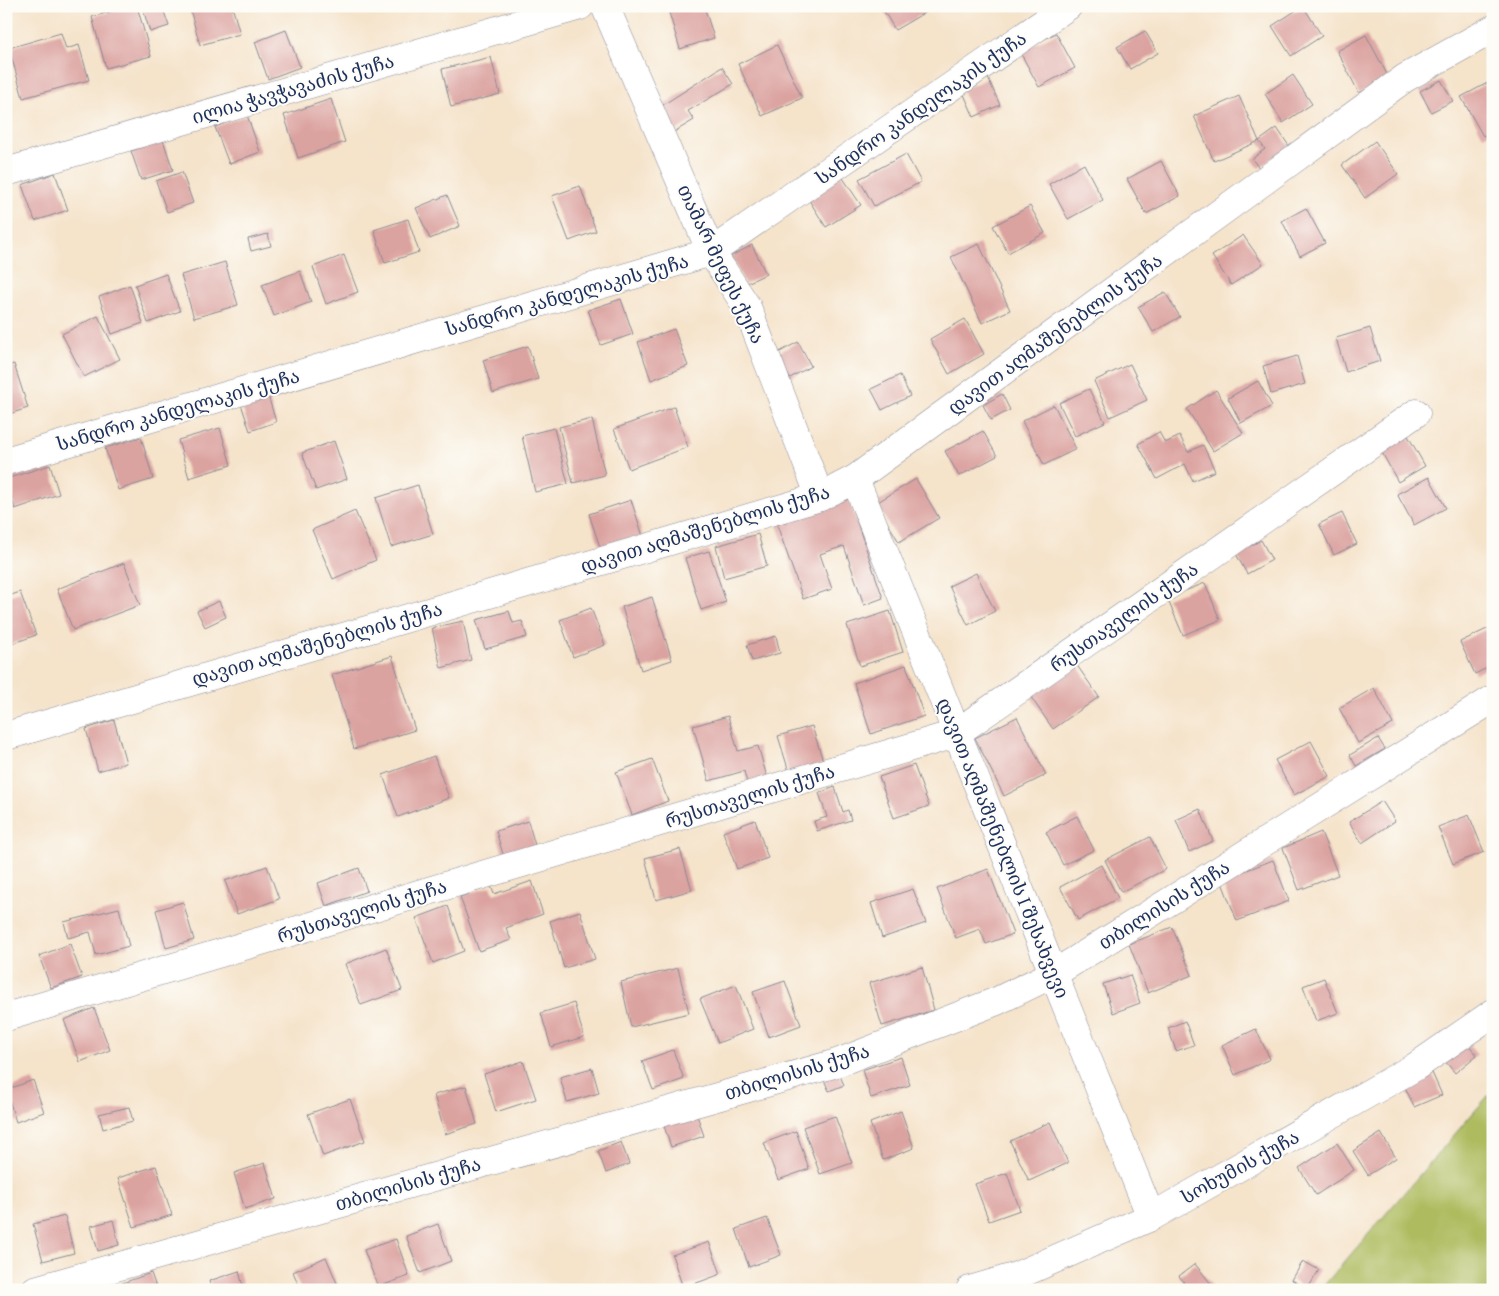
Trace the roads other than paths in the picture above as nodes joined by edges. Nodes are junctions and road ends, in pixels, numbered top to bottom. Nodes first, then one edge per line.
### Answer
1 (580, 6) edge
2 (605, 6) edge
3 (1068, 6) edge
4 (1493, 29) edge
5 (6, 172) edge
6 (711, 252) junction
7 (1416, 413) dead end
8 (6, 460) edge
9 (855, 480) junction
10 (820, 497) junction
11 (1493, 699) edge
12 (955, 734) junction
13 (6, 736) edge
14 (1055, 973) junction
15 (1493, 1013) edge
16 (6, 1017) edge
17 (1151, 1217) junction
18 (35, 1290) edge
19 (970, 1290) edge

1 - 5 street, ილია ჭავჭავაძის ქუჩა
2 - 6 street, თამარ მეფეს ქუჩა
3 - 6 street, სანდრო კანდელაკის ქუჩა
4 - 9 street, დავით აღმაშენებლის ქუჩა
6 - 8 street, სანდრო კანდელაკის ქუჩა
6 - 10 street, თამარ მეფეს ქუჩა
7 - 12 street, რუსთაველის ქუჩა
9 - 10 street, დავით აღმაშენებლის ქუჩა
9 - 12 street, დავით აღმაშენებლის I შესახვევი
10 - 13 street, დავით აღმაშენებლის ქუჩა
11 - 14 street, თბილისის ქუჩა
12 - 14 street, დავით აღმაშენებლის I შესახვევი
12 - 16 street, რუსთაველის ქუჩა
14 - 17 street, დავით აღმაშენებლის I შესახვევი
14 - 18 street, თბილისის ქუჩა
15 - 17 street, სოხუმის ქუჩა
17 - 19 street, სოხუმის ქუჩა

